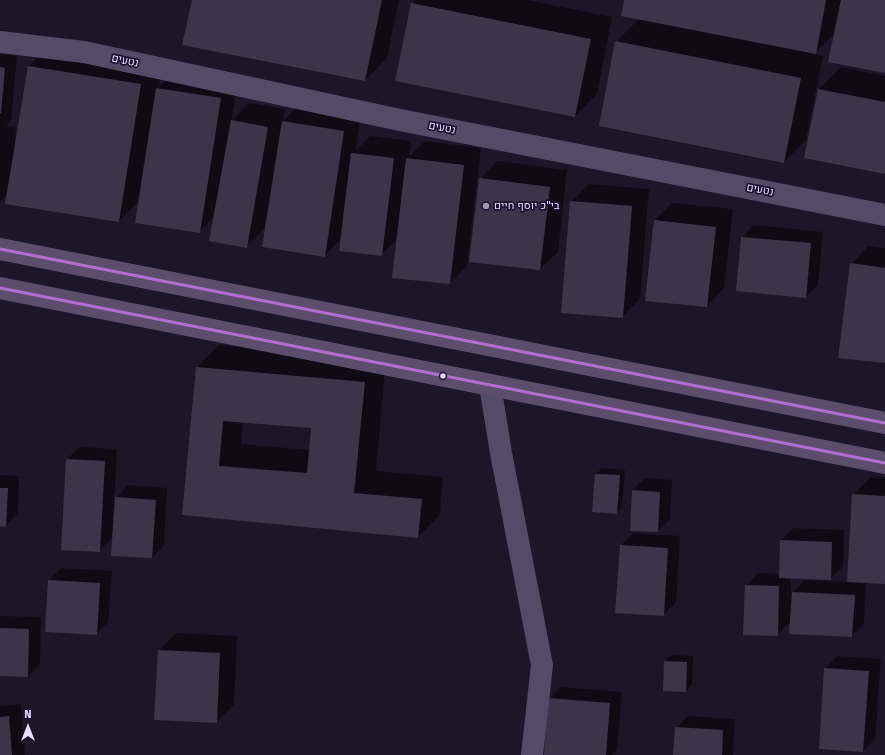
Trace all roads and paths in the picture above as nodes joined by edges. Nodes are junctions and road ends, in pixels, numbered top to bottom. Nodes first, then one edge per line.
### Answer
1 (0, 42) edge
2 (885, 215) edge
3 (0, 249) edge
4 (0, 288) edge
5 (490, 385) junction
6 (885, 423) edge
7 (885, 463) edge
8 (532, 755) edge

1 - 2 street, נטעים
3 - 6 main road
4 - 5 main road
5 - 7 main road
5 - 8 street

